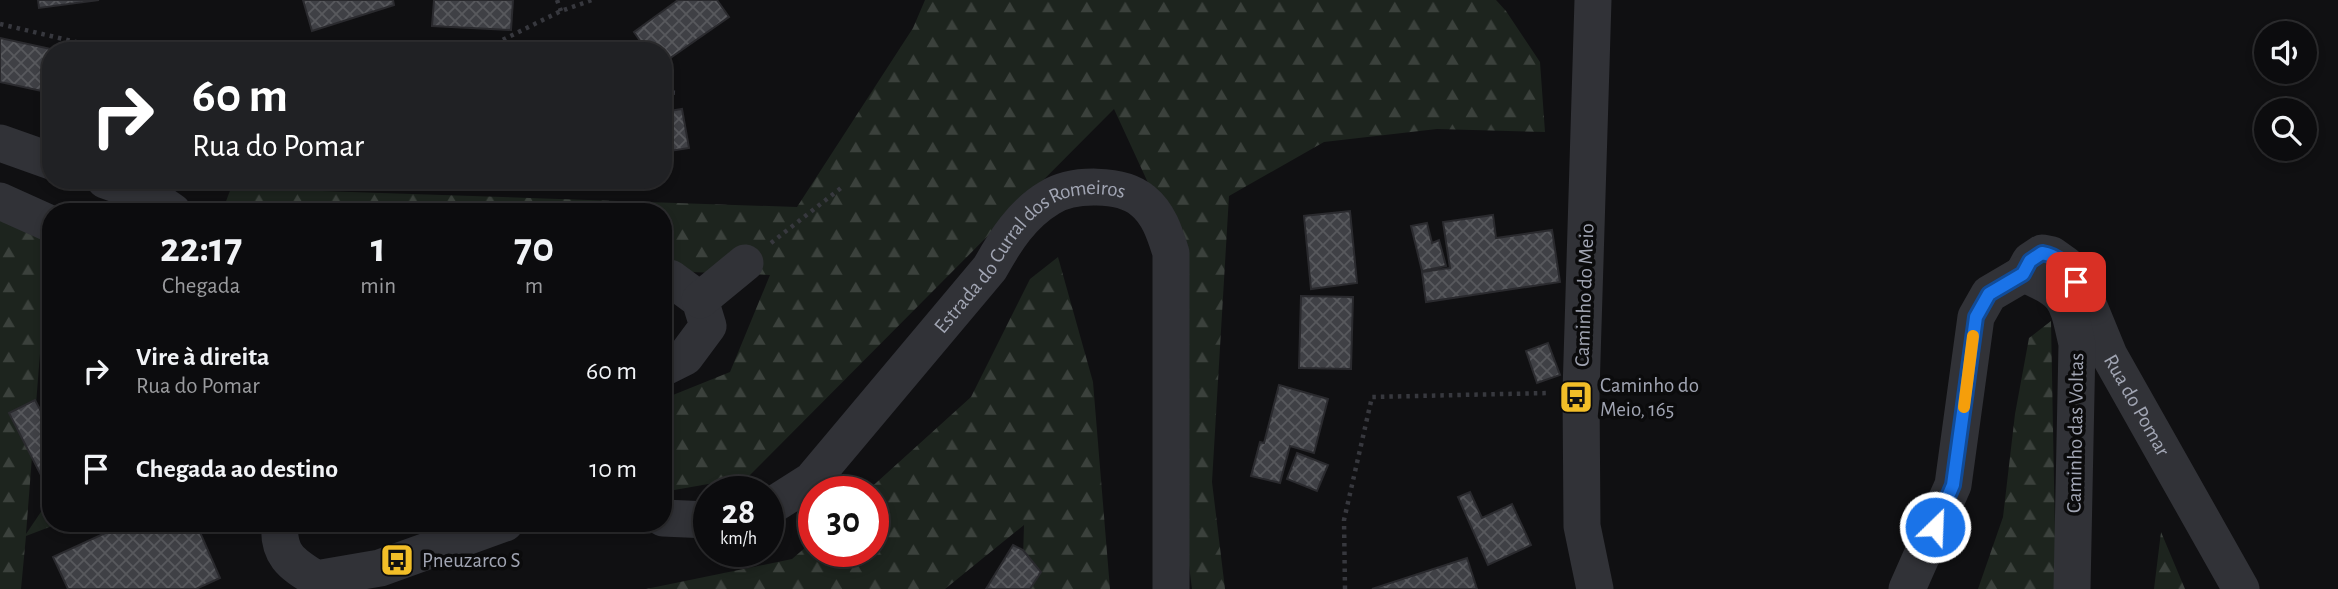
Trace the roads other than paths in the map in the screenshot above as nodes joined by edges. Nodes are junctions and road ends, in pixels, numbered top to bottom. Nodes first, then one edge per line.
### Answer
1 (1593, 0) edge
2 (0, 143) edge
3 (42, 158) edge
4 (131, 189) edge
5 (0, 201) edge
6 (160, 203) edge
7 (42, 220) edge
8 (745, 263) road end
9 (2023, 274) junction
10 (672, 279) edge
11 (700, 300) junction
12 (672, 364) edge
13 (784, 498) edge
14 (672, 518) edge
15 (693, 519) edge
16 (280, 532) edge
17 (480, 532) edge
18 (1171, 589) edge
19 (1595, 589) edge
20 (1907, 589) edge
21 (2072, 589) edge
22 (2241, 589) edge

1 - 19 street, Caminho do Meio
2 - 3 street
4 - 6 street
5 - 7 street
8 - 11 street
9 - 20 street
9 - 21 street, Caminho das Voltas
9 - 22 street, Rua do Pomar
10 - 11 street
11 - 12 street
13 - 18 street, Estrada do Curral dos Romeiros
14 - 15 street
16 - 17 street

